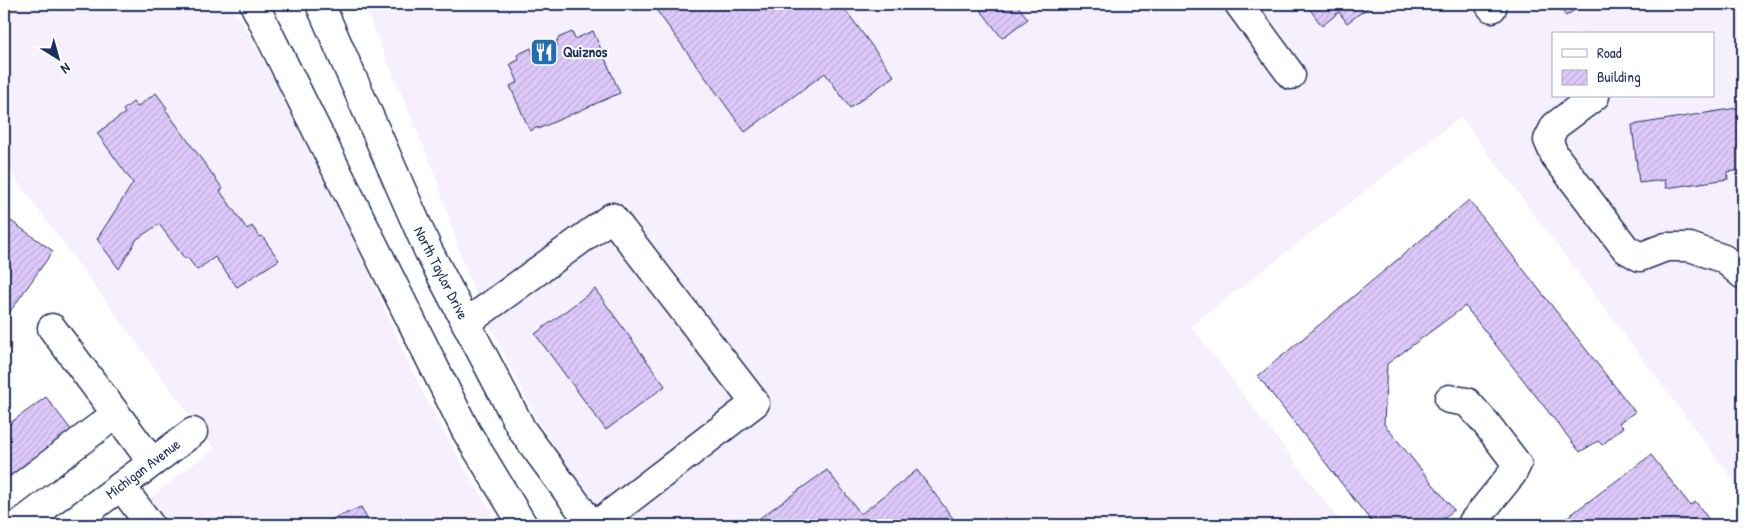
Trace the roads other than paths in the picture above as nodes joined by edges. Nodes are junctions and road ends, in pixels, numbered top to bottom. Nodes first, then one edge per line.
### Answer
1 (254, 4) edge
2 (320, 4) edge
3 (330, 4) edge
4 (1239, 4) edge
5 (339, 46) junction
6 (1291, 75) dead end
7 (1592, 98) edge
8 (1743, 275) edge
9 (466, 323) junction
10 (52, 328) dead end
11 (1449, 399) dead end
12 (116, 414) junction
13 (193, 432) dead end
14 (152, 462) junction
15 (121, 486) junction
16 (4, 499) edge
17 (69, 525) edge
18 (150, 525) edge
19 (523, 525) edge
20 (593, 525) edge
21 (1472, 525) edge

1 - 19 main road
2 - 5 main road, North Taylor Drive
3 - 5 main road
4 - 6 main road
5 - 9 main road, North Taylor Drive
7 - 8 main road
9 - 20 main road, North Taylor Drive
9 - 20 main road
10 - 12 main road
11 - 21 main road
12 - 14 main road
12 - 16 main road
13 - 14 main road, Michigan Avenue
14 - 15 main road, Michigan Avenue
15 - 17 main road, Michigan Avenue
15 - 18 main road

